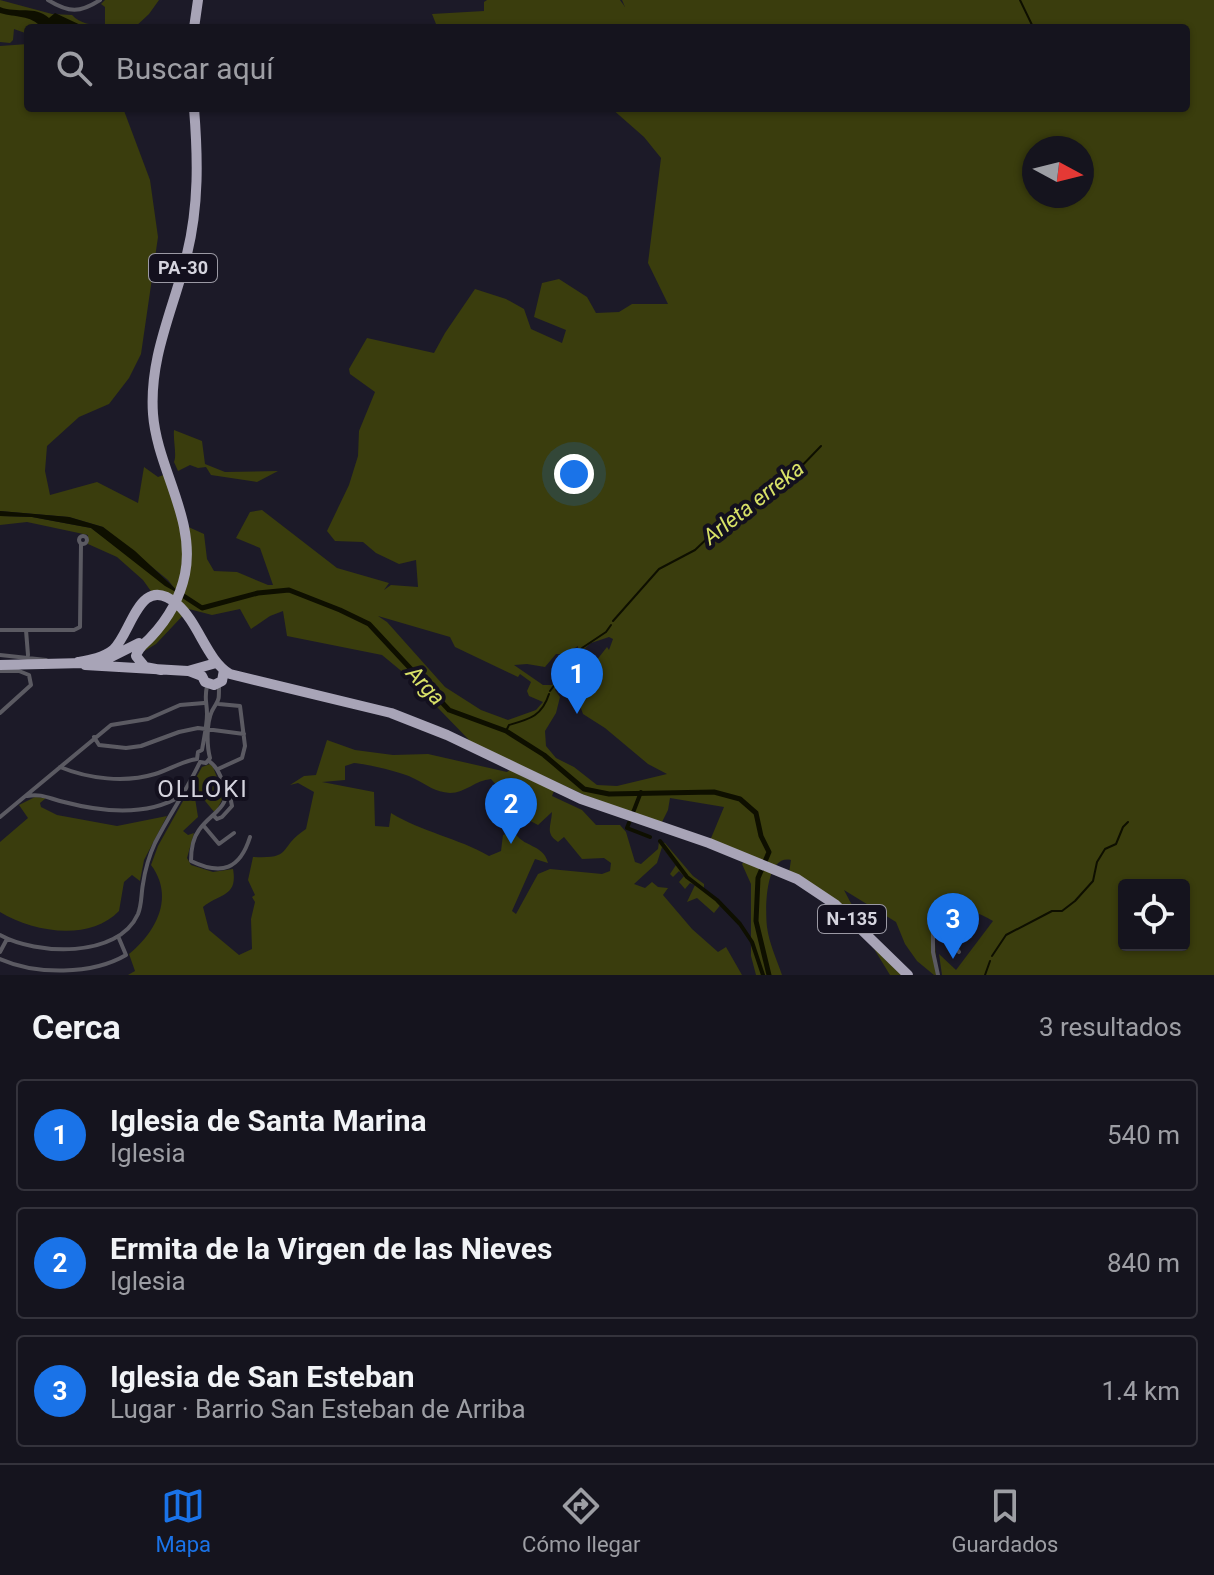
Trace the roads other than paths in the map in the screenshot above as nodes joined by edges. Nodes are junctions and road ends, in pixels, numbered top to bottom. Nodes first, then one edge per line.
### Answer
1 (48, 0) edge
2 (100, 0) edge
3 (198, 0) edge
4 (195, 24) edge
5 (194, 112) edge
6 (81, 544) dead end
7 (170, 607) junction
8 (0, 630) edge
9 (26, 630) junction
10 (157, 630) junction
11 (46, 660) junction
12 (0, 661) edge
13 (31, 661) junction
14 (78, 663) junction
15 (161, 670) junction
16 (0, 671) edge
17 (19, 671) junction
18 (213, 673) junction
19 (205, 705) junction
20 (217, 706) junction
21 (0, 713) edge
22 (207, 730) junction
23 (244, 734) junction
24 (94, 737) junction
25 (99, 745) junction
26 (84, 746) junction
27 (204, 750) junction
28 (198, 761) junction
29 (209, 761) junction
30 (65, 762) junction
31 (59, 767) junction
32 (218, 769) junction
33 (70, 771) junction
34 (51, 774) junction
35 (40, 783) junction
36 (184, 794) junction
37 (46, 795) junction
38 (25, 796) junction
39 (230, 796) dead end
40 (167, 803) junction
41 (173, 812) junction
42 (214, 816) junction
43 (0, 817) edge
44 (203, 825) junction
45 (234, 833) dead end
46 (250, 837) dead end
47 (939, 922) dead end
48 (965, 923) dead end
49 (944, 926) dead end
50 (933, 927) junction
51 (0, 935) edge
52 (118, 936) junction
53 (7, 939) junction
54 (950, 942) junction
55 (0, 952) edge
56 (959, 952) dead end
57 (0, 959) edge
58 (908, 975) edge
59 (938, 975) edge

1 - 2 street
3 - 4 highway
5 - 7 highway, PA-30
6 - 9 street
7 - 10 highway, PA-30
7 - 14 highway
7 - 18 highway
8 - 9 street
9 - 13 street
10 - 14 highway, PA-30
10 - 15 highway
11 - 12 highway, PA-30
11 - 13 street
11 - 14 highway, PA-30
12 - 13 highway, PA-30
13 - 14 highway, PA-30
13 - 17 street
14 - 15 highway, N-135
15 - 18 highway, N-135
16 - 17 street
17 - 21 street
18 - 19 street
18 - 20 street
18 - 58 highway, N-135
19 - 20 street
19 - 22 street
19 - 24 street
20 - 22 street
20 - 23 street
22 - 23 street
22 - 25 street
22 - 27 street
23 - 32 street
24 - 25 street
24 - 26 street
25 - 26 street
26 - 30 street
27 - 28 street
27 - 29 street
28 - 29 street
28 - 33 street
28 - 36 street
29 - 32 street
30 - 31 street
30 - 33 street
31 - 33 street
31 - 34 street
32 - 42 street
33 - 34 street
34 - 35 street
35 - 37 street
35 - 38 street
36 - 40 street
36 - 41 street
37 - 38 street
37 - 40 street
38 - 43 street
39 - 42 street
40 - 41 street
41 - 52 street
42 - 44 street
44 - 45 street
44 - 46 street
47 - 50 street
48 - 54 street
49 - 54 street
50 - 54 street
50 - 59 street
51 - 53 street
52 - 53 street
52 - 57 street
53 - 55 street
54 - 56 street

